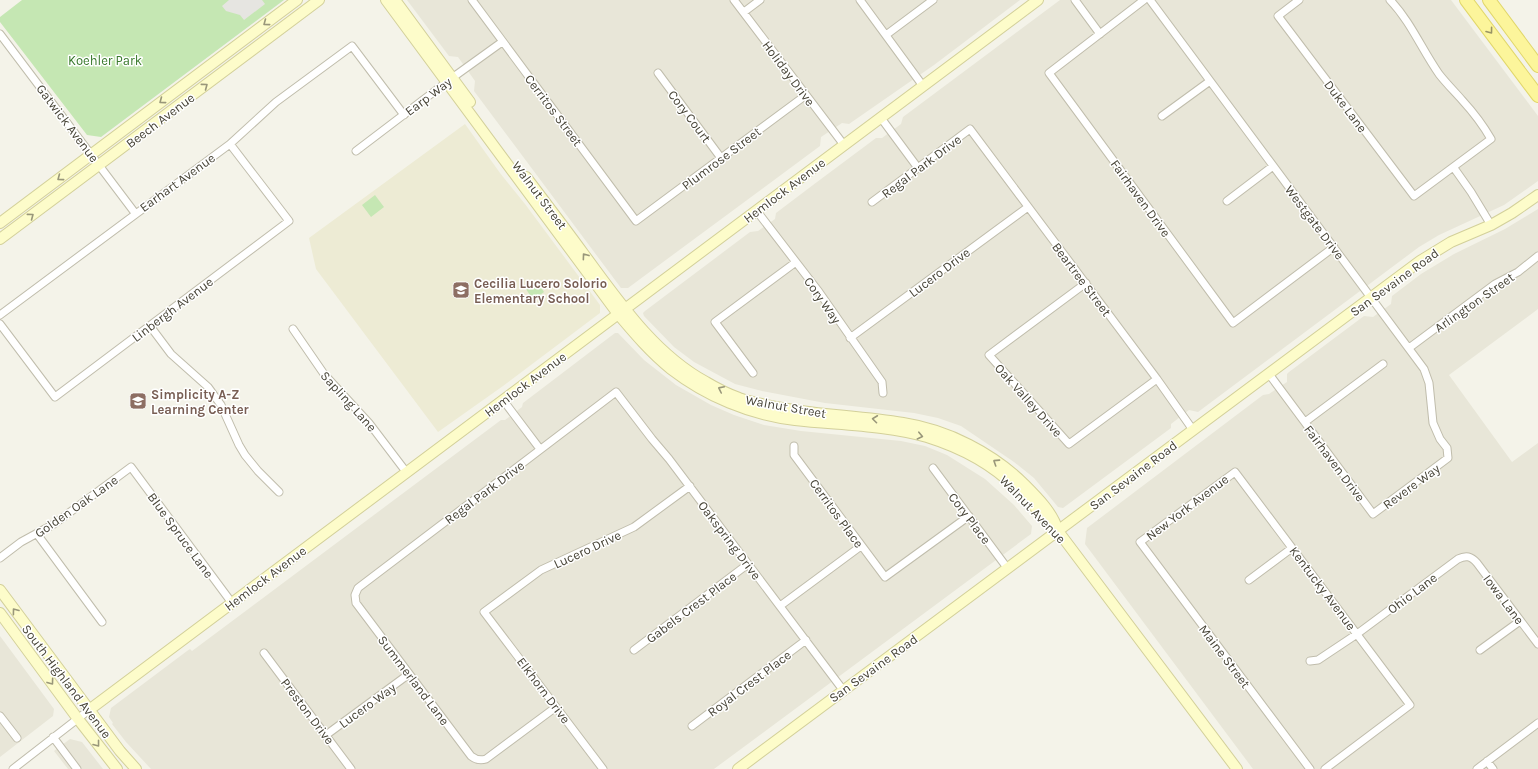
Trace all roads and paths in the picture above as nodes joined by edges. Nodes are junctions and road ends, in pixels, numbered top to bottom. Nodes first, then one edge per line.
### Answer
1 (297, 0) edge
2 (319, 0) edge
3 (386, 0) edge
4 (395, 0) edge
5 (472, 0) edge
6 (734, 0) edge
7 (760, 0) edge
8 (860, 0) edge
9 (933, 0) edge
10 (1038, 0) edge
11 (1075, 0) edge
12 (1144, 0) edge
13 (1150, 0) edge
14 (1299, 0) edge
15 (1390, 0) edge
16 (1466, 0) edge
17 (1489, 0) edge
18 (744, 12) junction
19 (1100, 34) junction
20 (886, 35) junction
21 (1, 38) edge
22 (502, 42) junction
23 (1538, 66) edge
24 (658, 73) dead end
25 (449, 80) junction
26 (1210, 81) junction
27 (923, 86) junction
28 (806, 95) junction
29 (1538, 96) edge
30 (404, 115) junction
31 (1162, 116) dead end
32 (881, 118) junction
33 (970, 129) joint
34 (230, 144) junction
35 (844, 145) junction
36 (356, 152) dead end
37 (91, 154) junction
38 (721, 158) junction
39 (100, 165) junction
40 (1273, 166) junction
41 (918, 168) junction
42 (1454, 168) junction
43 (1538, 195) edge
44 (1228, 201) dead end
45 (872, 202) dead end
46 (1028, 207) junction
47 (756, 210) junction
48 (136, 214) junction
49 (636, 221) joint
50 (0, 223) edge
51 (1491, 225) junction
52 (0, 239) edge
53 (1334, 247) junction
54 (1538, 256) edge
55 (796, 262) junction
56 (1086, 283) junction
57 (1371, 297) junction
58 (622, 312) junction
59 (0, 315) edge
60 (0, 324) edge
61 (150, 326) junction
62 (293, 329) dead end
63 (850, 338) junction
64 (1409, 348) junction
65 (1383, 364) dead end
66 (753, 373) dead end
67 (1269, 374) junction
68 (1157, 379) junction
69 (616, 392) joint
70 (883, 393) dead end
71 (503, 400) junction
72 (1305, 422) junction
73 (1193, 430) junction
74 (794, 446) dead end
75 (540, 449) junction
76 (1448, 458) joint
77 (131, 467) joint
78 (933, 468) dead end
79 (407, 472) junction
80 (1235, 472) joint
81 (690, 486) junction
82 (279, 492) dead end
83 (1373, 514) joint
84 (969, 516) junction
85 (1058, 531) junction
86 (37, 534) junction
87 (1140, 542) joint
88 (861, 546) junction
89 (1292, 548) junction
90 (1468, 556) joint
91 (0, 558) edge
92 (748, 564) junction
93 (1008, 569) junction
94 (1249, 580) dead end
95 (0, 590) edge
96 (355, 595) joint
97 (232, 603) junction
98 (780, 606) junction
99 (484, 612) joint
100 (0, 613) edge
101 (1520, 621) junction
102 (102, 622) dead end
103 (1357, 634) junction
104 (806, 640) junction
105 (1538, 644) edge
106 (634, 650) dead end
107 (1480, 650) dead end
108 (264, 653) dead end
109 (1310, 661) dead end
110 (409, 674) junction
111 (843, 690) junction
112 (556, 707) junction
113 (89, 710) junction
114 (0, 716) edge
115 (78, 719) junction
116 (1538, 723) edge
117 (692, 726) dead end
118 (326, 735) junction
119 (53, 737) junction
120 (17, 738) dead end
121 (1487, 761) junction
122 (12, 769) edge
123 (77, 769) edge
124 (116, 769) edge
125 (136, 769) edge
126 (351, 769) edge
127 (603, 769) edge
128 (738, 769) edge
129 (1237, 769) edge
130 (1310, 769) edge
131 (1325, 769) edge
132 (1477, 769) edge
133 (1493, 769) edge

1 -> 37 street, Beech Avenue
39 -> 2 street, Beech Avenue
3 - 25 street, Walnut Street
4 - 25 street, Walnut Street
5 - 22 street, Cerritos Street
6 - 18 street, Holiday Drive
7 - 18 street
8 - 20 street
9 - 20 street
10 - 27 street, Hemlock Avenue
11 - 19 street
12 - 19 street
13 - 26 street, Westgate Drive
14 - 42 street, Duke Lane
15 - 42 street
16 -> 29 main road
17 - 23 main road
18 - 28 street, Holiday Drive
19 - 53 street, Fairhaven Drive
20 - 27 street
21 - 37 street, Gatwick Avenue
22 - 25 street, Earp Way
22 - 49 street, Cerritos Street
24 - 38 street, Cory Court
25 - 30 street, Earp Way
25 - 58 street, Walnut Street
26 - 31 street
26 - 40 street, Westgate Drive
27 - 32 street, Hemlock Avenue
28 - 35 street, Holiday Drive
28 - 38 street, Plumrose Street
30 - 34 street, Earhart Avenue
30 - 36 street, Earp Way
32 - 35 street, Hemlock Avenue
32 - 41 street
33 - 41 street, Regal Park Drive
33 - 46 street, Beartree Street
34 - 48 street, Earhart Avenue
34 - 61 street, Linbergh Avenue
35 - 47 street, Hemlock Avenue
37 - 39 street, Gatwick Avenue
37 -> 50 street, Beech Avenue
38 - 49 street, Plumrose Street
39 - 48 street, Gatwick Avenue
52 -> 39 street, Beech Avenue
40 - 44 street
40 - 53 street, Westgate Drive
41 - 45 street, Regal Park Drive
42 - 51 street
43 - 51 street, San Sevaine Road
46 - 56 street, Beartree Street
46 - 63 street, Lucero Drive
47 - 55 street, Cory Way
47 - 58 street, Hemlock Avenue
48 - 59 street, Earhart Avenue
51 - 57 street, San Sevaine Road
53 - 57 street, Westgate Drive
54 - 64 street, Arlington Street
55 - 63 street, Cory Way
55 - 66 street
56 - 68 street, Beartree Street
56 - 68 street, Oak Valley Drive
57 - 64 street, Westgate Drive
57 - 67 street, San Sevaine Road
58 - 71 street, Hemlock Avenue
58 - 85 street, Walnut Avenue
60 - 61 street, Linbergh Avenue
61 - 82 street
62 - 79 street, Sapling Lane
63 - 70 street, Cory Way
64 - 76 street, Westgate Drive
65 - 72 street
67 - 72 street, Fairhaven Drive
67 - 73 street, San Sevaine Road
68 - 73 street, Beartree Street
69 - 75 street, Regal Park Drive
69 - 81 street, Oakspring Drive
71 - 75 street
71 - 79 street, Hemlock Avenue
72 - 83 street, Fairhaven Drive
73 - 85 street, San Sevaine Road
74 - 88 street, Cerritos Place
75 - 96 street, Regal Park Drive
76 - 83 street, Revere Way
77 - 86 street, Golden Oak Lane
77 - 97 street, Blue Spruce Lane
78 - 84 street, Cory Place
79 - 97 street, Hemlock Avenue
80 - 87 street, New York Avenue
80 - 89 street, Kentucky Avenue
81 - 92 street, Oakspring Drive
81 - 99 street, Lucero Drive
84 - 88 street, Cerritos Place
84 - 93 street, Cory Place
85 - 93 street, San Sevaine Road
85 - 129 street, Walnut Avenue
86 - 91 street, Golden Oak Lane
86 - 102 street
87 - 130 street, Maine Street
88 - 98 street
89 - 94 street
89 - 103 street, Kentucky Avenue
90 - 101 street, Iowa Lane
90 - 103 street, Ohio Lane
92 - 98 street, Oakspring Drive
92 - 106 street, Gabels Crest Place
93 - 111 street, San Sevaine Road
113 -> 95 street, South Highland Avenue
96 - 110 street, Summerland Lane
97 - 113 street, Hemlock Avenue
98 - 104 street, Oakspring Drive
99 - 112 street, Elkhorn Drive
100 -> 115 street, South Highland Avenue
101 - 105 street, Iowa Lane
101 - 107 street
103 - 109 street, Ohio Lane
103 - 131 street, Kentucky Avenue
104 - 111 street, Oakspring Drive
104 - 117 street, Royal Crest Place
108 - 118 street, Preston Drive
110 - 112 street, Summerland Lane
110 - 118 street, Lucero Way
111 - 128 street, San Sevaine Road
112 - 127 street, Elkhorn Drive
113 - 115 street, Hemlock Avenue
113 - 125 street, South Highland Avenue
114 - 120 street
115 - 119 street, Hemlock Avenue
115 -> 124 street, South Highland Avenue
116 - 121 street
118 - 126 street, Preston Drive
119 - 122 street, Hemlock Avenue
119 - 123 street
121 - 132 street
121 - 133 street

